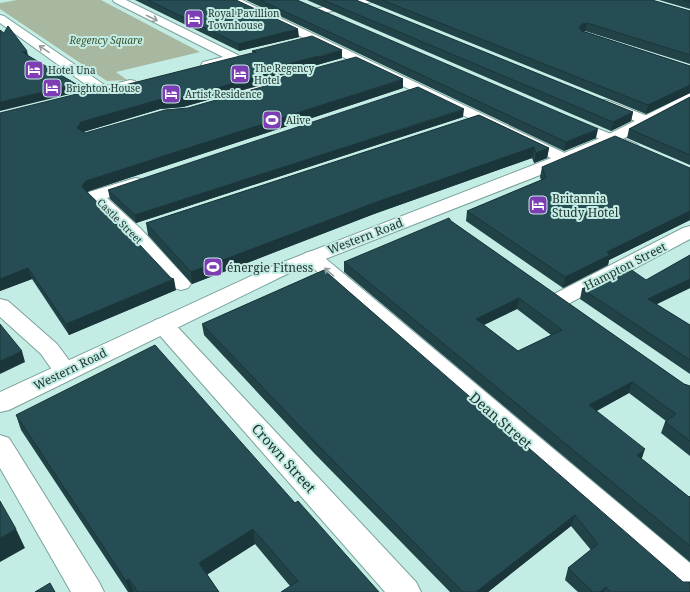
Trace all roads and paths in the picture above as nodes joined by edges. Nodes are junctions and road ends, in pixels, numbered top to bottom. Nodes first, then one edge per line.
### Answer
1 (118, 0) edge
2 (234, 0) edge
3 (366, 4) edge
4 (306, 5) edge
5 (319, 10) junction
6 (1, 19) edge
7 (341, 20) edge
8 (314, 38) junction
9 (292, 43) edge
10 (248, 54) edge
11 (234, 58) junction
12 (358, 58) junction
13 (335, 65) edge
14 (198, 67) edge
15 (320, 69) edge
16 (141, 82) edge
17 (418, 89) junction
18 (104, 91) junction
19 (89, 95) edge
20 (395, 96) edge
21 (236, 97) edge
22 (690, 98) edge
23 (593, 99) edge
24 (560, 116) edge
25 (479, 118) junction
26 (645, 120) junction
27 (456, 126) edge
28 (611, 139) junction
29 (647, 154) edge
30 (565, 159) junction
31 (147, 178) edge
32 (690, 232) edge
33 (312, 257) junction
34 (181, 284) dead end
35 (0, 306) edge
36 (580, 312) edge
37 (163, 325) junction
38 (65, 371) junction
39 (0, 403) edge
40 (0, 445) edge
41 (690, 582) edge
42 (88, 592) edge
43 (405, 592) edge

1 -> 11 street
2 - 8 street
3 - 5 street
4 - 5 street
5 - 7 street
18 -> 6 street
8 - 9 street
8 - 12 street
10 - 11 street
11 - 14 street
12 - 13 street
12 - 17 street
15 - 21 street
16 - 18 street
17 - 20 street
17 - 25 street
18 - 19 street
22 - 26 street, Western Road
23 - 26 street
24 - 28 street
25 - 27 street
25 - 30 street
26 - 28 street, Western Road
28 - 29 street
28 - 30 street, Western Road
30 - 33 street, Western Road
31 - 34 street, Castle Street
32 - 36 street, Hampton Street
33 - 37 street, Western Road
41 -> 33 street, Dean Street
35 - 38 street
37 - 38 street, Western Road
37 - 43 street, Crown Street
38 - 39 street, Western Road
40 - 42 street

